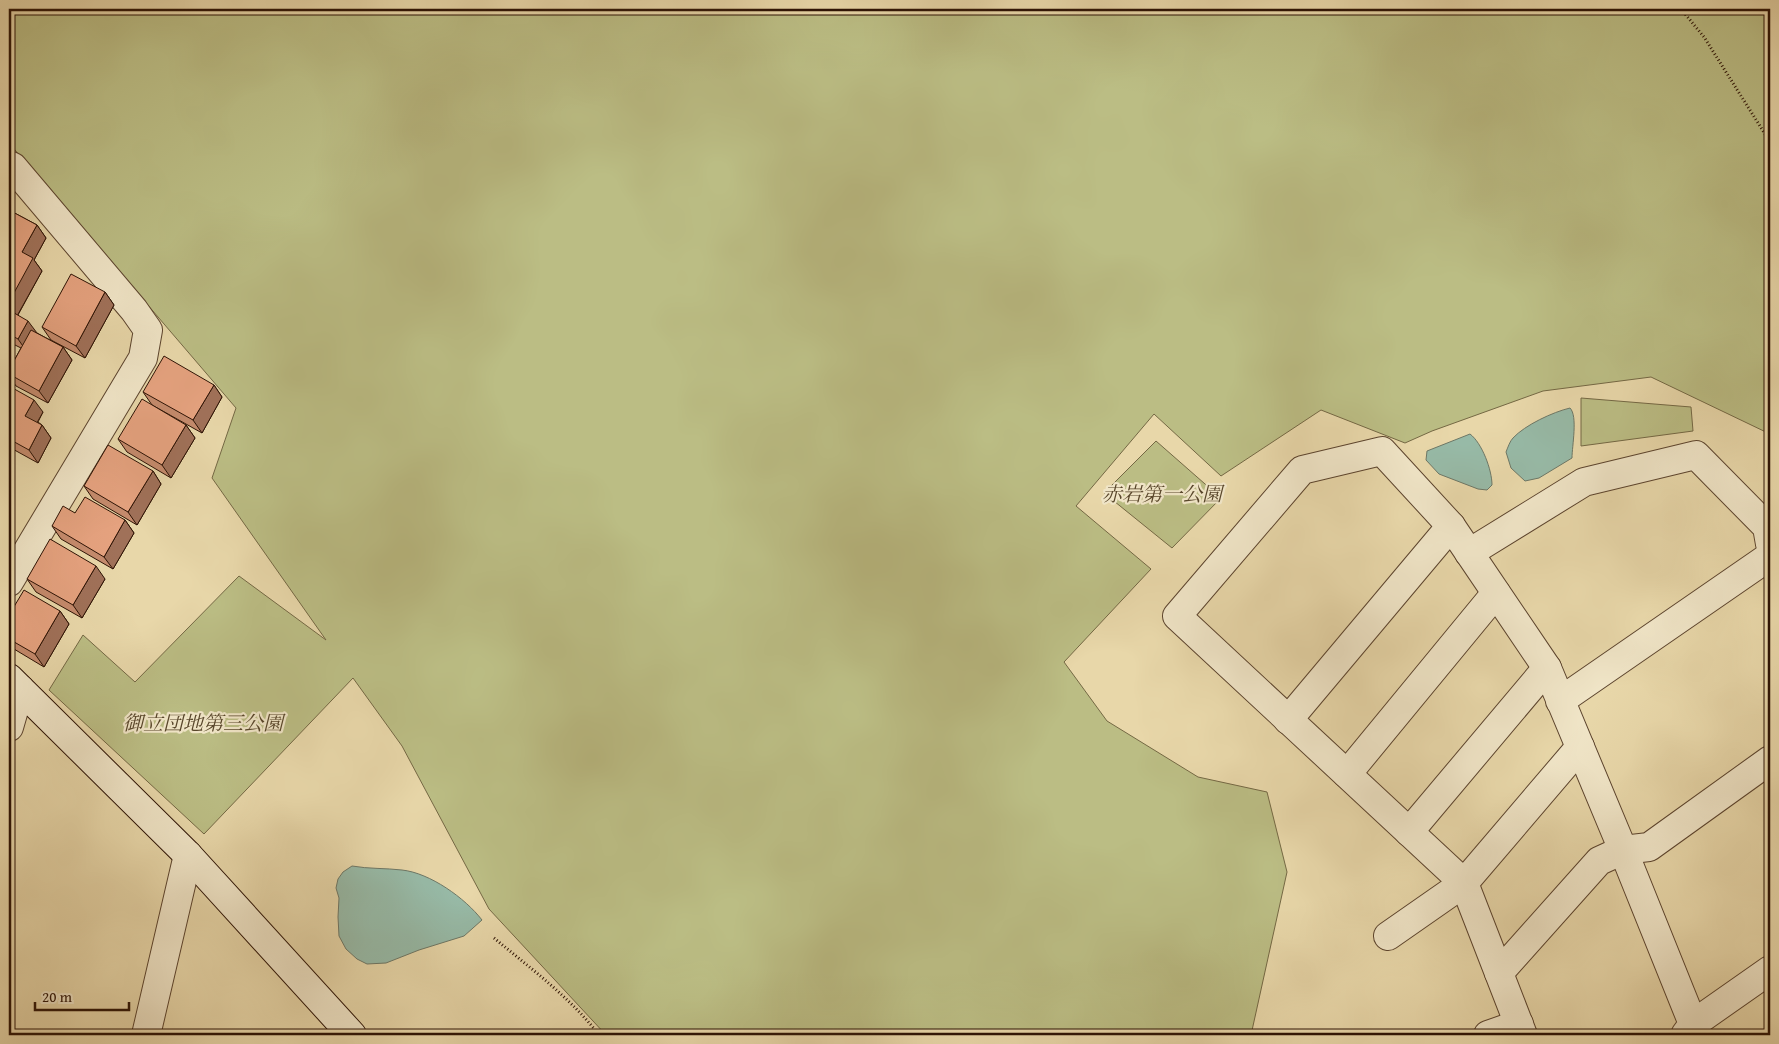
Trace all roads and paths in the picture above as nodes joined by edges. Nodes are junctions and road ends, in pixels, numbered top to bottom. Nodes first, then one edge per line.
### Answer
1 (1681, 9) edge
2 (1770, 142) edge
3 (10, 169) edge
4 (1451, 526) junction
5 (1770, 544) edge
6 (1469, 553) junction
7 (1770, 556) edge
8 (9, 582) edge
9 (1496, 593) junction
10 (1547, 668) junction
11 (14, 684) edge
12 (1560, 701) junction
13 (1288, 720) junction
14 (9, 727) edge
15 (1580, 746) junction
16 (1770, 760) edge
17 (1347, 774) junction
18 (1409, 832) junction
19 (1623, 850) junction
20 (188, 856) junction
21 (1464, 883) junction
22 (1388, 936) dead end
23 (494, 938) dead end
24 (1770, 970) edge
25 (1499, 973) junction
26 (1521, 1030) edge
27 (1689, 1030) edge
28 (146, 1035) edge
29 (352, 1035) edge
30 (599, 1035) edge
31 (1488, 1035) edge

1 - 2 path
3 - 8 street
4 - 6 street
4 - 13 street
4 - 13 street
5 - 6 street
6 - 9 street
7 - 12 street
9 - 10 street
9 - 17 street
10 - 12 street
10 - 18 street
11 - 14 street
11 - 20 street
12 - 15 street
13 - 17 street
15 - 19 street
15 - 21 street
16 - 19 street
17 - 18 street
18 - 21 street
19 - 25 street
19 - 27 street
20 - 28 street
20 - 29 street
21 - 22 street
21 - 25 street
23 - 30 path
24 - 27 street
25 - 26 street
26 - 31 street

